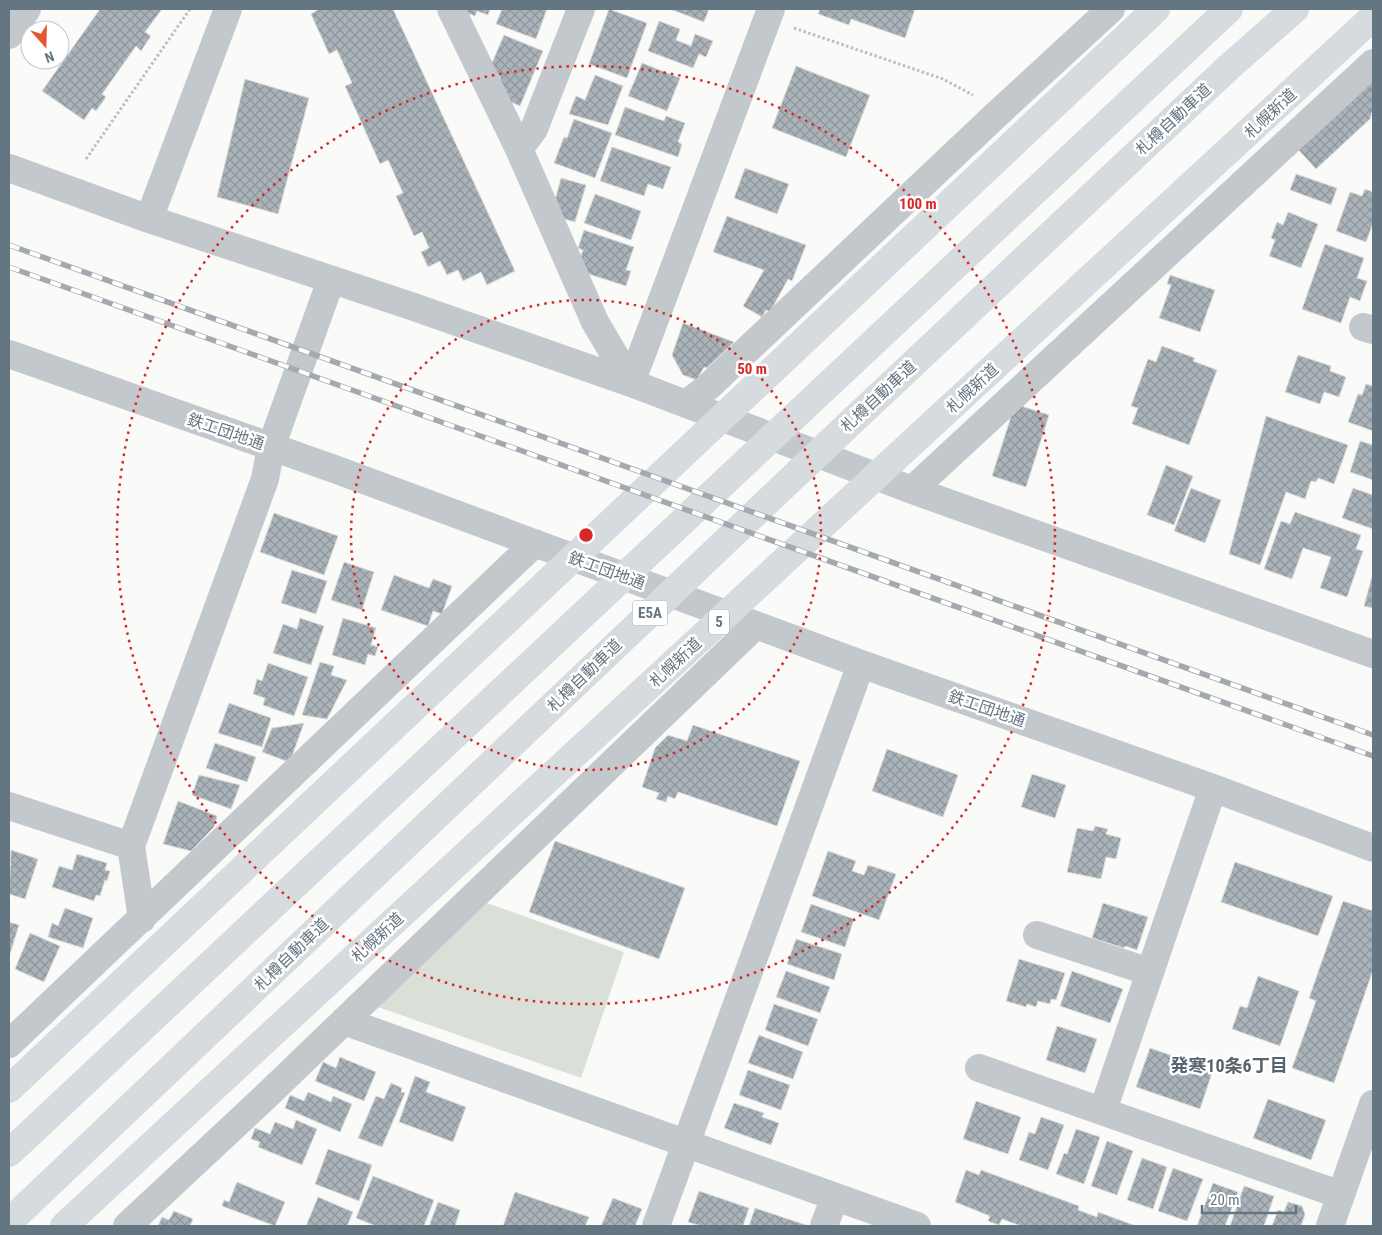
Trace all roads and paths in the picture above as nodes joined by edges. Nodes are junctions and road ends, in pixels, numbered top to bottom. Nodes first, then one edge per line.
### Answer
1 (27, 9) edge
2 (190, 9) edge
3 (228, 9) edge
4 (451, 9) edge
5 (581, 9) edge
6 (1111, 9) edge
7 (1156, 9) edge
8 (1229, 9) edge
9 (1295, 9) edge
10 (770, 14) edge
11 (1373, 17) edge
12 (9, 35) edge
13 (1373, 63) edge
14 (1001, 110) junction
15 (519, 150) junction
16 (86, 160) dead end
17 (9, 168) edge
18 (149, 218) junction
19 (331, 280) junction
20 (9, 354) edge
21 (632, 383) junction
22 (686, 404) junction
23 (271, 447) junction
24 (912, 490) junction
25 (535, 543) junction
26 (756, 625) junction
27 (1373, 654) edge
28 (861, 664) junction
29 (1213, 788) junction
30 (9, 806) edge
31 (131, 846) junction
32 (1373, 848) edge
33 (142, 918) junction
34 (1037, 935) dead end
35 (1150, 972) junction
36 (344, 1021) junction
37 (9, 1044) edge
38 (979, 1068) dead end
39 (9, 1089) edge
40 (1373, 1104) edge
41 (1103, 1110) junction
42 (685, 1143) junction
43 (9, 1153) edge
44 (1341, 1195) junction
45 (834, 1197) junction
46 (9, 1222) edge
47 (64, 1226) edge
48 (127, 1226) edge
49 (656, 1226) edge
50 (824, 1226) edge
51 (917, 1226) edge
52 (1330, 1226) edge

1 - 12 street
2 - 16 path
3 - 18 street
4 - 15 street
5 - 15 street
6 - 14 street
7 - 39 highway
8 - 43 highway, E5A
9 - 46 highway, 札樽自動車道 / E5A
10 - 14 path
10 - 21 street
11 - 47 highway, 札幌新道 / 5
13 - 24 street
14 - 22 street
15 - 21 street
17 - 18 street
18 - 19 street
19 - 21 street
19 - 23 street
20 - 23 street, 鉄工団地通
21 - 22 street
22 - 24 street
23 - 25 street, 鉄工団地通
23 - 31 street
24 - 27 street
25 - 26 street, 鉄工団地通
25 - 33 street
26 - 28 street, 鉄工団地通
26 - 36 street
28 - 29 street, 鉄工団地通
28 - 42 street
29 - 32 street, 鉄工団地通
29 - 35 street
30 - 31 street
31 - 33 street
33 - 37 street
34 - 35 street
35 - 41 street
36 - 42 street
36 - 48 street
38 - 41 street
40 - 44 street
41 - 44 street
42 - 45 street
42 - 49 street
44 - 52 street
45 - 50 street
45 - 51 street

